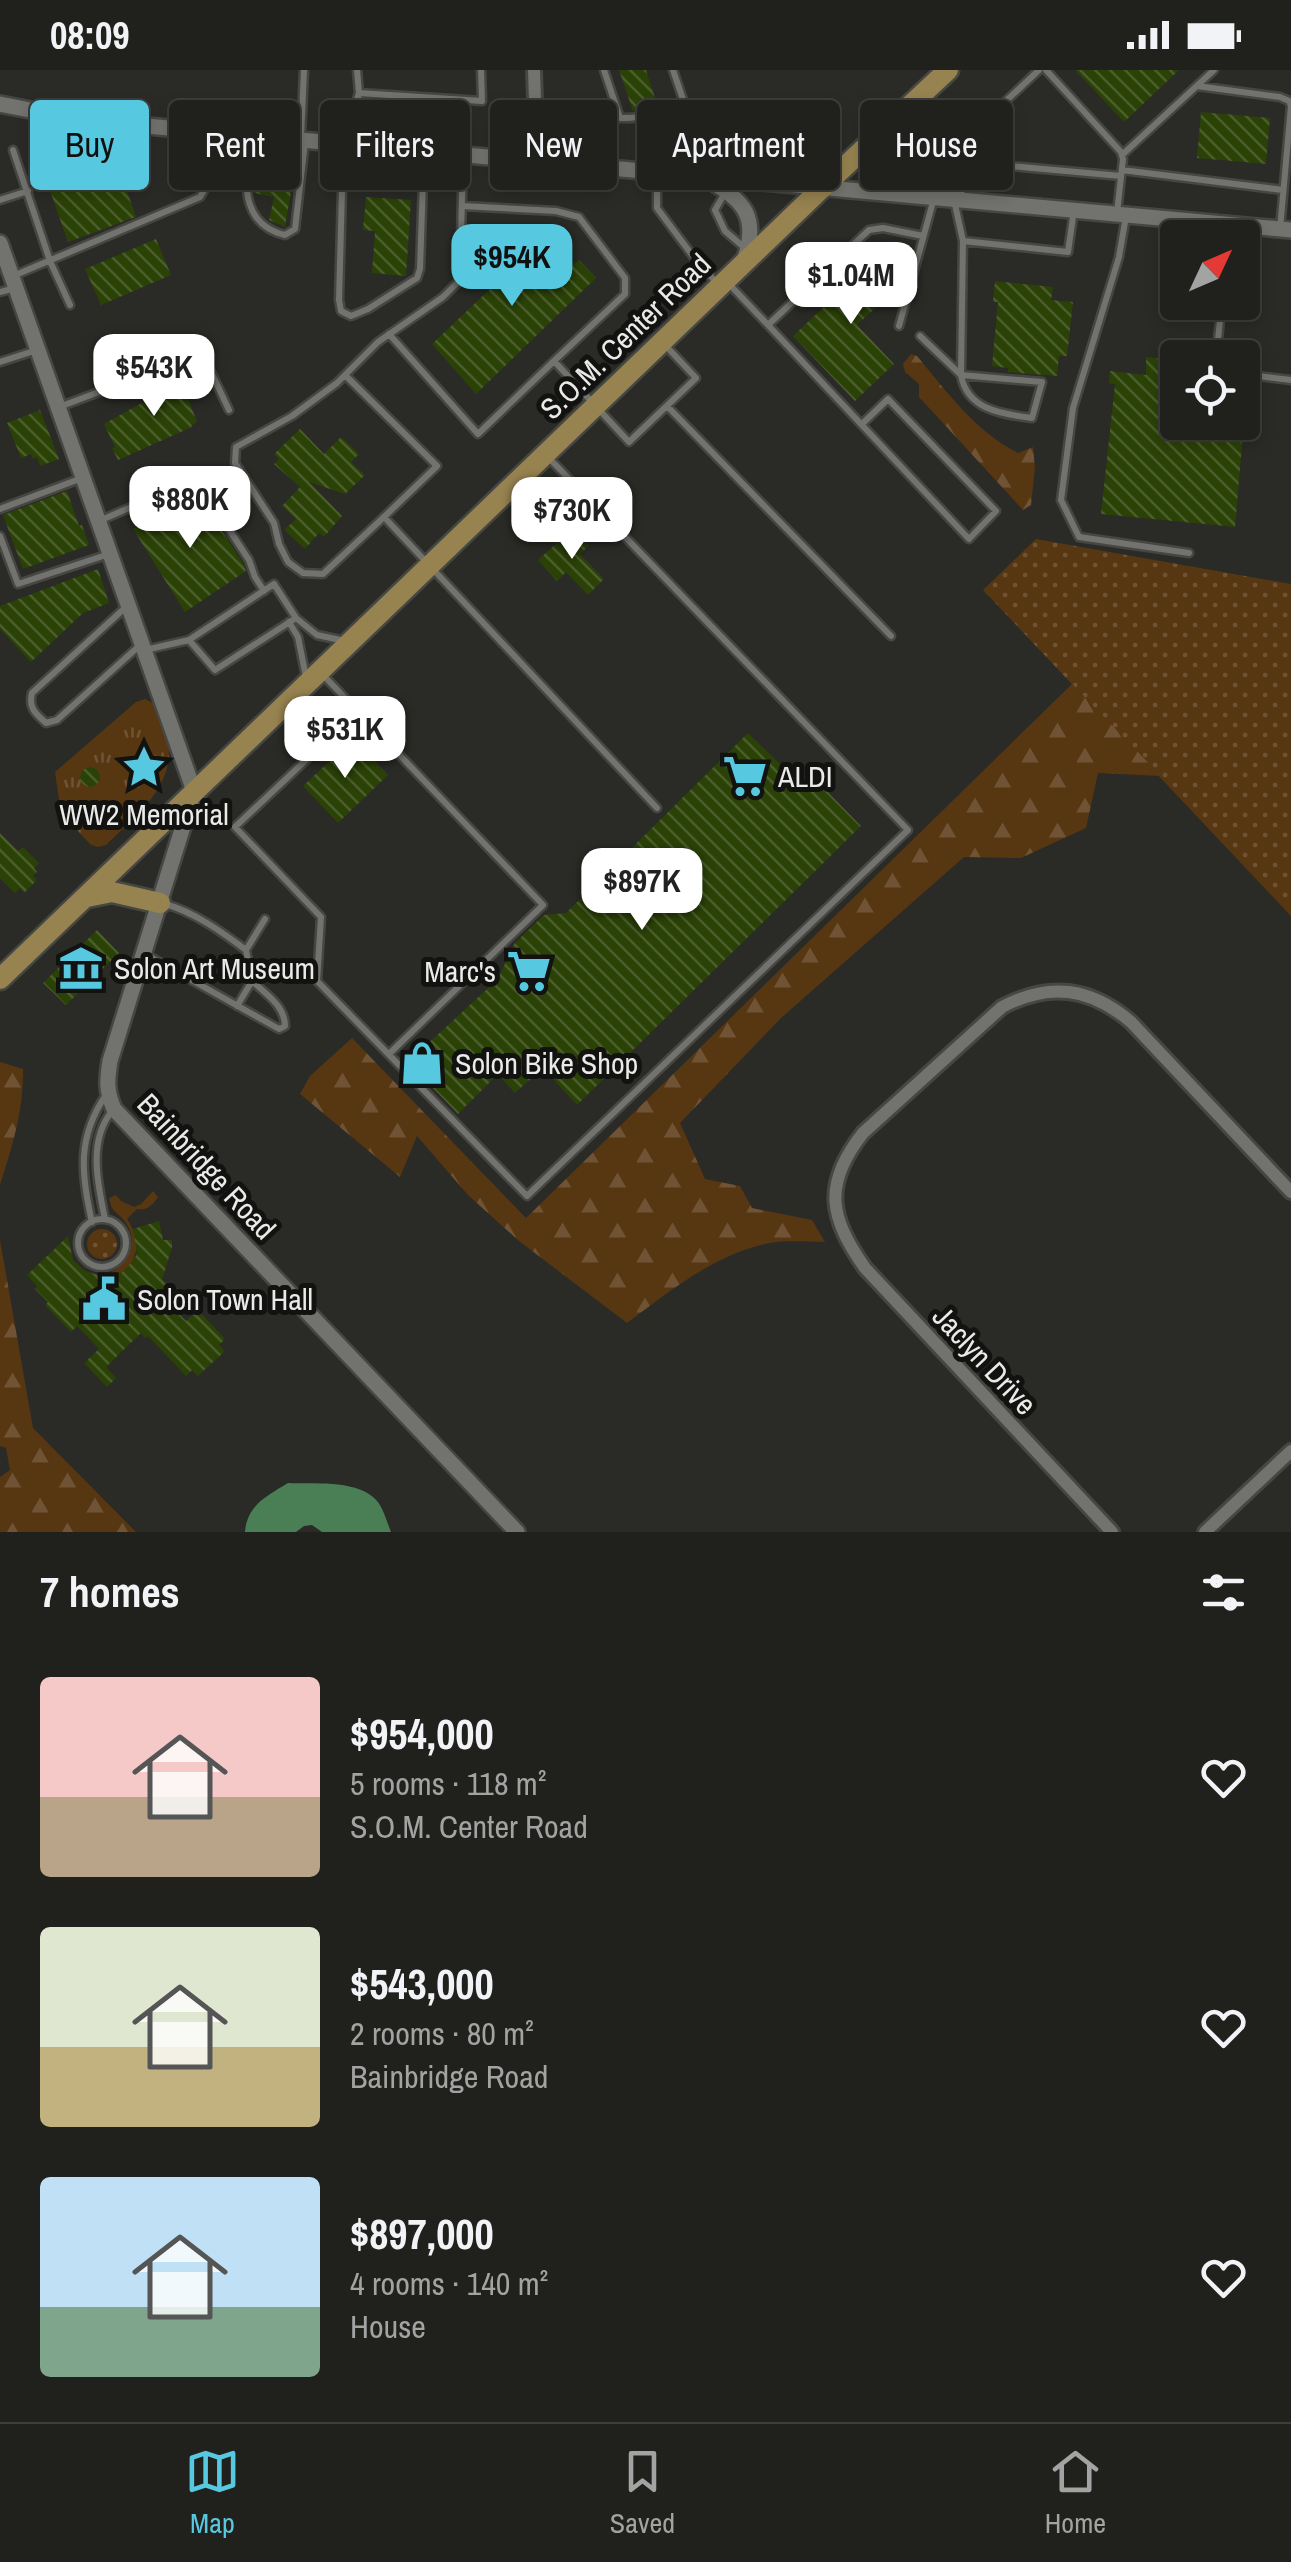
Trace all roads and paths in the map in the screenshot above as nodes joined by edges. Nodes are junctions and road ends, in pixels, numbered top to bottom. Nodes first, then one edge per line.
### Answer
1 (304, 70) edge
2 (357, 70) edge
3 (481, 70) edge
4 (534, 70) edge
5 (604, 70) edge
6 (673, 70) edge
7 (948, 70) edge
8 (1042, 70) edge
9 (1214, 70) edge
10 (1197, 86) junction
11 (360, 93) junction
12 (922, 94) junction
13 (357, 100) edge
14 (360, 100) edge
15 (535, 100) edge
16 (683, 100) edge
17 (0, 104) edge
18 (637, 118) edge
19 (169, 128) edge
20 (300, 140) edge
21 (303, 140) junction
22 (320, 142) edge
23 (14, 150) dead end
24 (1122, 156) junction
25 (840, 171) edge
26 (1122, 173) junction
27 (300, 178) edge
28 (840, 187) edge
29 (204, 190) edge
30 (246, 190) edge
31 (299, 190) edge
32 (342, 190) edge
33 (424, 190) edge
34 (462, 190) edge
35 (658, 190) edge
36 (727, 190) joint
37 (820, 190) edge
38 (1284, 190) junction
39 (28, 191) junction
40 (934, 196) junction
41 (954, 199) junction
42 (0, 200) edge
43 (974, 200) junction
44 (462, 206) junction
45 (1074, 210) junction
46 (1122, 214) junction
47 (1160, 220) edge
48 (1260, 230) edge
49 (1286, 230) edge
50 (923, 236) junction
51 (963, 241) junction
52 (0, 243) edge
53 (745, 258) junction
54 (50, 261) junction
55 (7, 278) edge
56 (723, 284) junction
57 (70, 305) dead end
58 (768, 325) junction
59 (899, 326) dead end
60 (389, 334) junction
61 (920, 336) dead end
62 (662, 342) junction
63 (38, 349) junction
64 (554, 361) junction
65 (0, 362) edge
66 (346, 374) junction
67 (961, 375) junction
68 (1260, 376) edge
69 (1291, 380) edge
70 (596, 405) junction
71 (666, 406) junction
72 (58, 408) junction
73 (229, 410) dead end
74 (862, 424) junction
75 (545, 454) junction
76 (83, 478) junction
77 (0, 509) edge
78 (384, 517) junction
79 (98, 521) junction
80 (0, 536) edge
81 (1189, 553) dead end
82 (110, 554) junction
83 (429, 566) junction
84 (264, 591) junction
85 (128, 605) junction
86 (292, 620) junction
87 (891, 636) dead end
88 (189, 640) junction
89 (350, 642) junction
90 (143, 647) junction
91 (313, 677) junction
92 (358, 711) junction
93 (194, 791) junction
94 (656, 808) dead end
95 (85, 897) junction
96 (160, 903) junction
97 (265, 920) dead end
98 (246, 950) junction
99 (144, 953) junction
100 (0, 979) edge
101 (252, 981) junction
102 (237, 1006) junction
103 (388, 1054) junction
104 (111, 1101) junction
105 (1291, 1192) edge
106 (105, 1220) junction
107 (92, 1222) junction
108 (1291, 1451) edge
109 (517, 1532) edge
110 (1112, 1532) edge
111 (1205, 1532) edge

1 - 21 lane
2 - 11 lane
3 - 11 lane
4 - 15 street
5 - 18 lane
6 - 16 lane
7 - 12 main road, S.O.M. Center Road
8 - 24 lane
8 - 26 lane
9 - 10 lane
10 - 24 lane
10 - 38 lane
11 - 13 lane
11 - 14 lane
12 - 25 main road, S.O.M. Center Road
12 - 43 street
17 - 19 street
20 - 21 street
21 - 22 street
21 - 27 lane
23 - 39 lane
24 - 26 lane
26 - 38 lane
26 - 46 lane
28 - 40 street
29 - 54 lane
30 - 31 lane
32 - 33 lane
34 - 44 lane
35 - 56 lane
36 - 53 street
36 - 53 lane
37 - 53 main road, S.O.M. Center Road
38 - 49 lane
39 - 42 lane
39 - 54 lane
40 - 41 street
40 - 50 lane
41 - 43 street
41 - 51 lane
43 - 45 street
44 - 60 lane
44 - 64 lane
45 - 46 street
45 - 51 lane
46 - 47 street
46 - 81 lane
48 - 49 street
50 - 58 lane
50 - 59 lane
51 - 67 lane
52 - 55 street
53 - 56 main road, S.O.M. Center Road
54 - 55 lane
54 - 57 lane
55 - 63 street
56 - 58 lane
56 - 62 main road, S.O.M. Center Road
58 - 74 lane
60 - 64 lane
60 - 66 lane
61 - 67 lane
62 - 70 main road, S.O.M. Center Road
62 - 71 lane
63 - 65 lane
63 - 72 street
64 - 70 lane
66 - 78 lane
66 - 78 lane
67 - 67 lane
68 - 69 lane
70 - 71 lane
70 - 75 main road, S.O.M. Center Road
71 - 87 lane
72 - 73 lane
72 - 76 street
74 - 74 lane
75 - 83 main road, S.O.M. Center Road
75 - 103 lane
76 - 77 lane
76 - 79 street
78 - 83 lane
79 - 82 street
79 - 84 lane
80 - 82 lane
82 - 85 street
83 - 89 main road, S.O.M. Center Road
83 - 94 lane
84 - 86 lane
84 - 88 lane
85 - 90 street
85 - 90 lane
86 - 88 lane
86 - 89 lane
86 - 91 lane
88 - 90 lane
89 - 91 main road, S.O.M. Center Road
90 - 93 street
91 - 92 lane
91 - 93 main road, S.O.M. Center Road
92 - 103 lane
92 - 103 lane
93 - 95 main road, S.O.M. Center Road
93 - 96 street, Bainbridge Road
95 - 96 main road
95 - 100 main road, S.O.M. Center Road
96 - 98 lane
96 - 99 street, Bainbridge Road
97 - 98 lane
98 - 101 lane
99 - 102 lane
99 - 104 street, Bainbridge Road
101 - 102 lane
101 - 102 lane
104 - 106 lane
104 - 107 lane
104 - 109 street, Bainbridge Road
105 - 110 street, Jaclyn Drive
106 - 107 lane
106 - 107 lane
108 - 111 street

